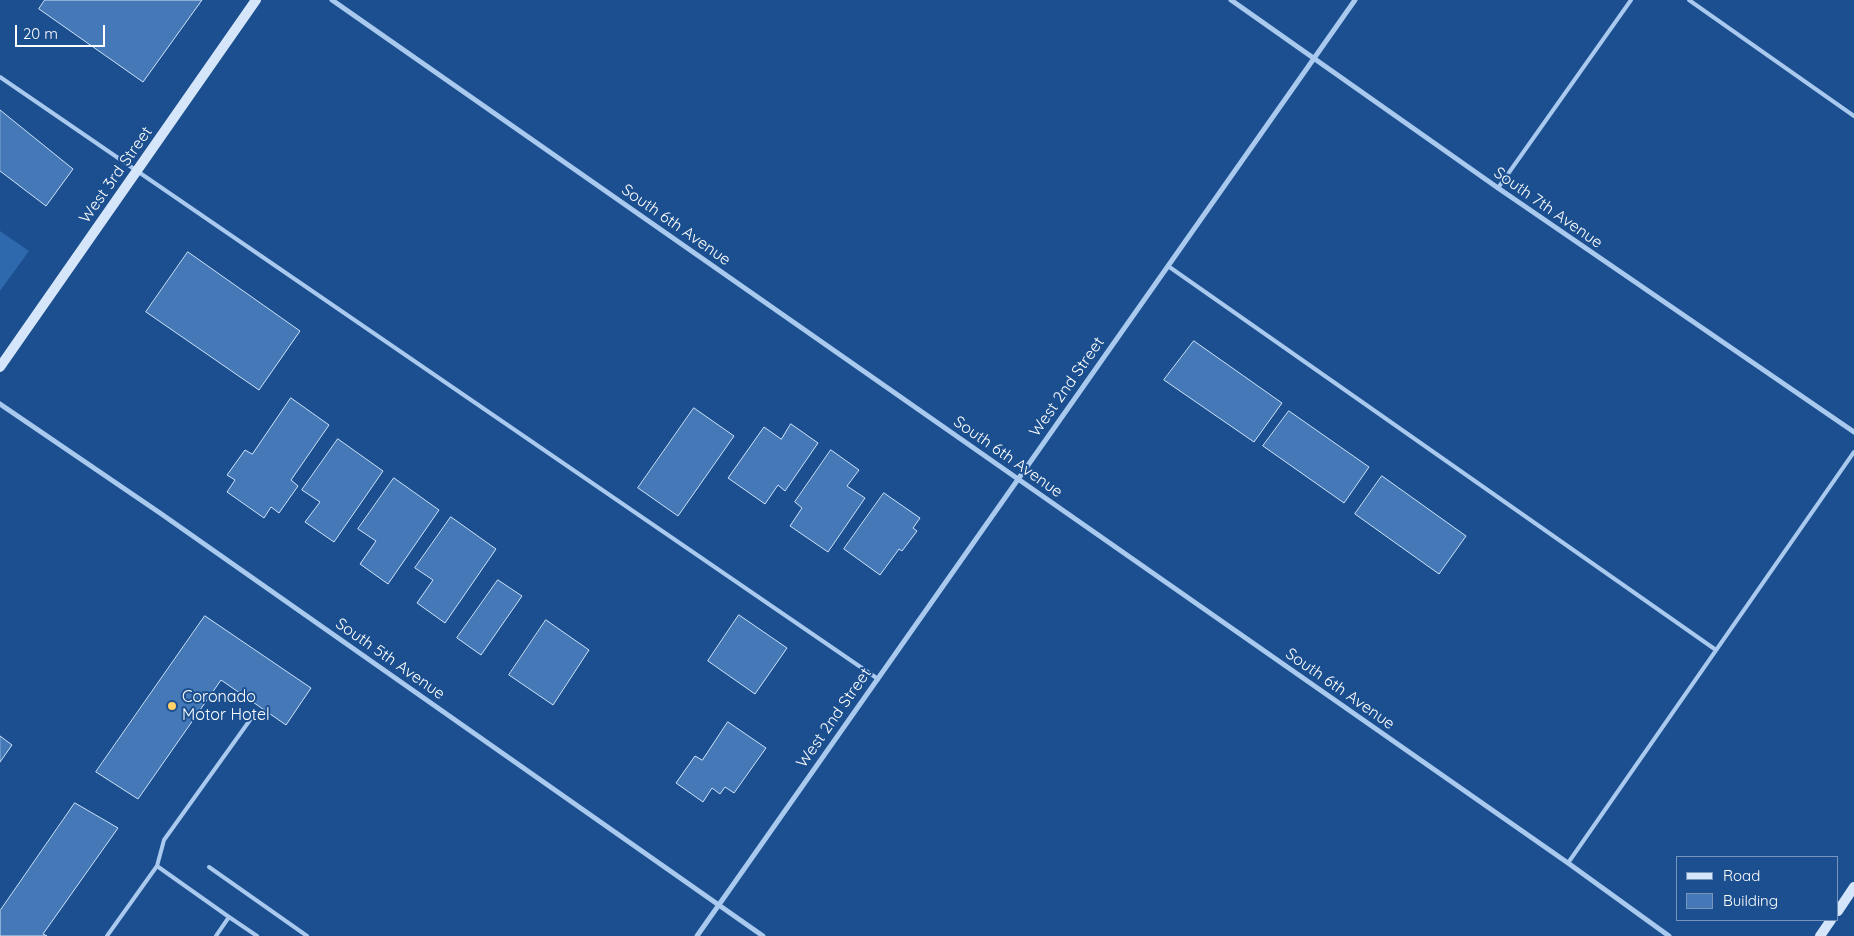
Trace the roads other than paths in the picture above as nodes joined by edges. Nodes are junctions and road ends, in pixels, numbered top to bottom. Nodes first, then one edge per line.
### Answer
1 (256, 0) edge
2 (332, 0) edge
3 (1231, 0) edge
4 (1355, 0) edge
5 (1631, 0) edge
6 (1689, 0) edge
7 (1314, 58) junction
8 (0, 77) edge
9 (1854, 116) edge
10 (137, 171) junction
11 (1498, 188) junction
12 (1168, 266) junction
13 (0, 367) edge
14 (0, 404) edge
15 (1854, 432) edge
16 (1854, 452) edge
17 (1018, 479) junction
18 (1716, 650) junction
19 (878, 679) junction
20 (250, 720) dead end
21 (1568, 864) junction
22 (157, 866) junction
23 (210, 867) dead end
24 (1854, 887) edge
25 (719, 905) junction
26 (1839, 910) edge
27 (228, 917) junction
28 (1831, 921) edge
29 (107, 936) edge
30 (216, 936) edge
31 (257, 936) edge
32 (307, 936) edge
33 (697, 936) edge
34 (763, 936) edge
35 (1669, 936) edge
36 (1820, 936) edge

1 - 10 street, West 3rd Street
2 - 17 street, South 6th Avenue
3 - 7 street, South 7th Avenue
4 - 7 street, West 2nd Street
5 - 11 lane
6 - 9 lane
7 - 11 street, South 7th Avenue
7 - 12 street, West 2nd Street
8 - 10 lane
10 - 13 street, West 3rd Street
10 - 19 lane
11 - 15 street, South 7th Avenue
12 - 17 street, West 2nd Street
12 - 18 lane
14 - 25 street, South 5th Avenue
16 - 18 lane
17 - 19 street, West 2nd Street
17 - 21 street, South 6th Avenue
18 - 21 lane
19 - 25 street, West 2nd Street
20 - 22 lane
21 - 35 street, South 6th Avenue
22 - 27 lane
22 - 29 lane
23 - 32 lane
24 - 26 street
25 - 33 street, West 2nd Street
25 - 34 street, South 5th Avenue
27 - 30 lane
27 - 31 lane
28 - 36 street

